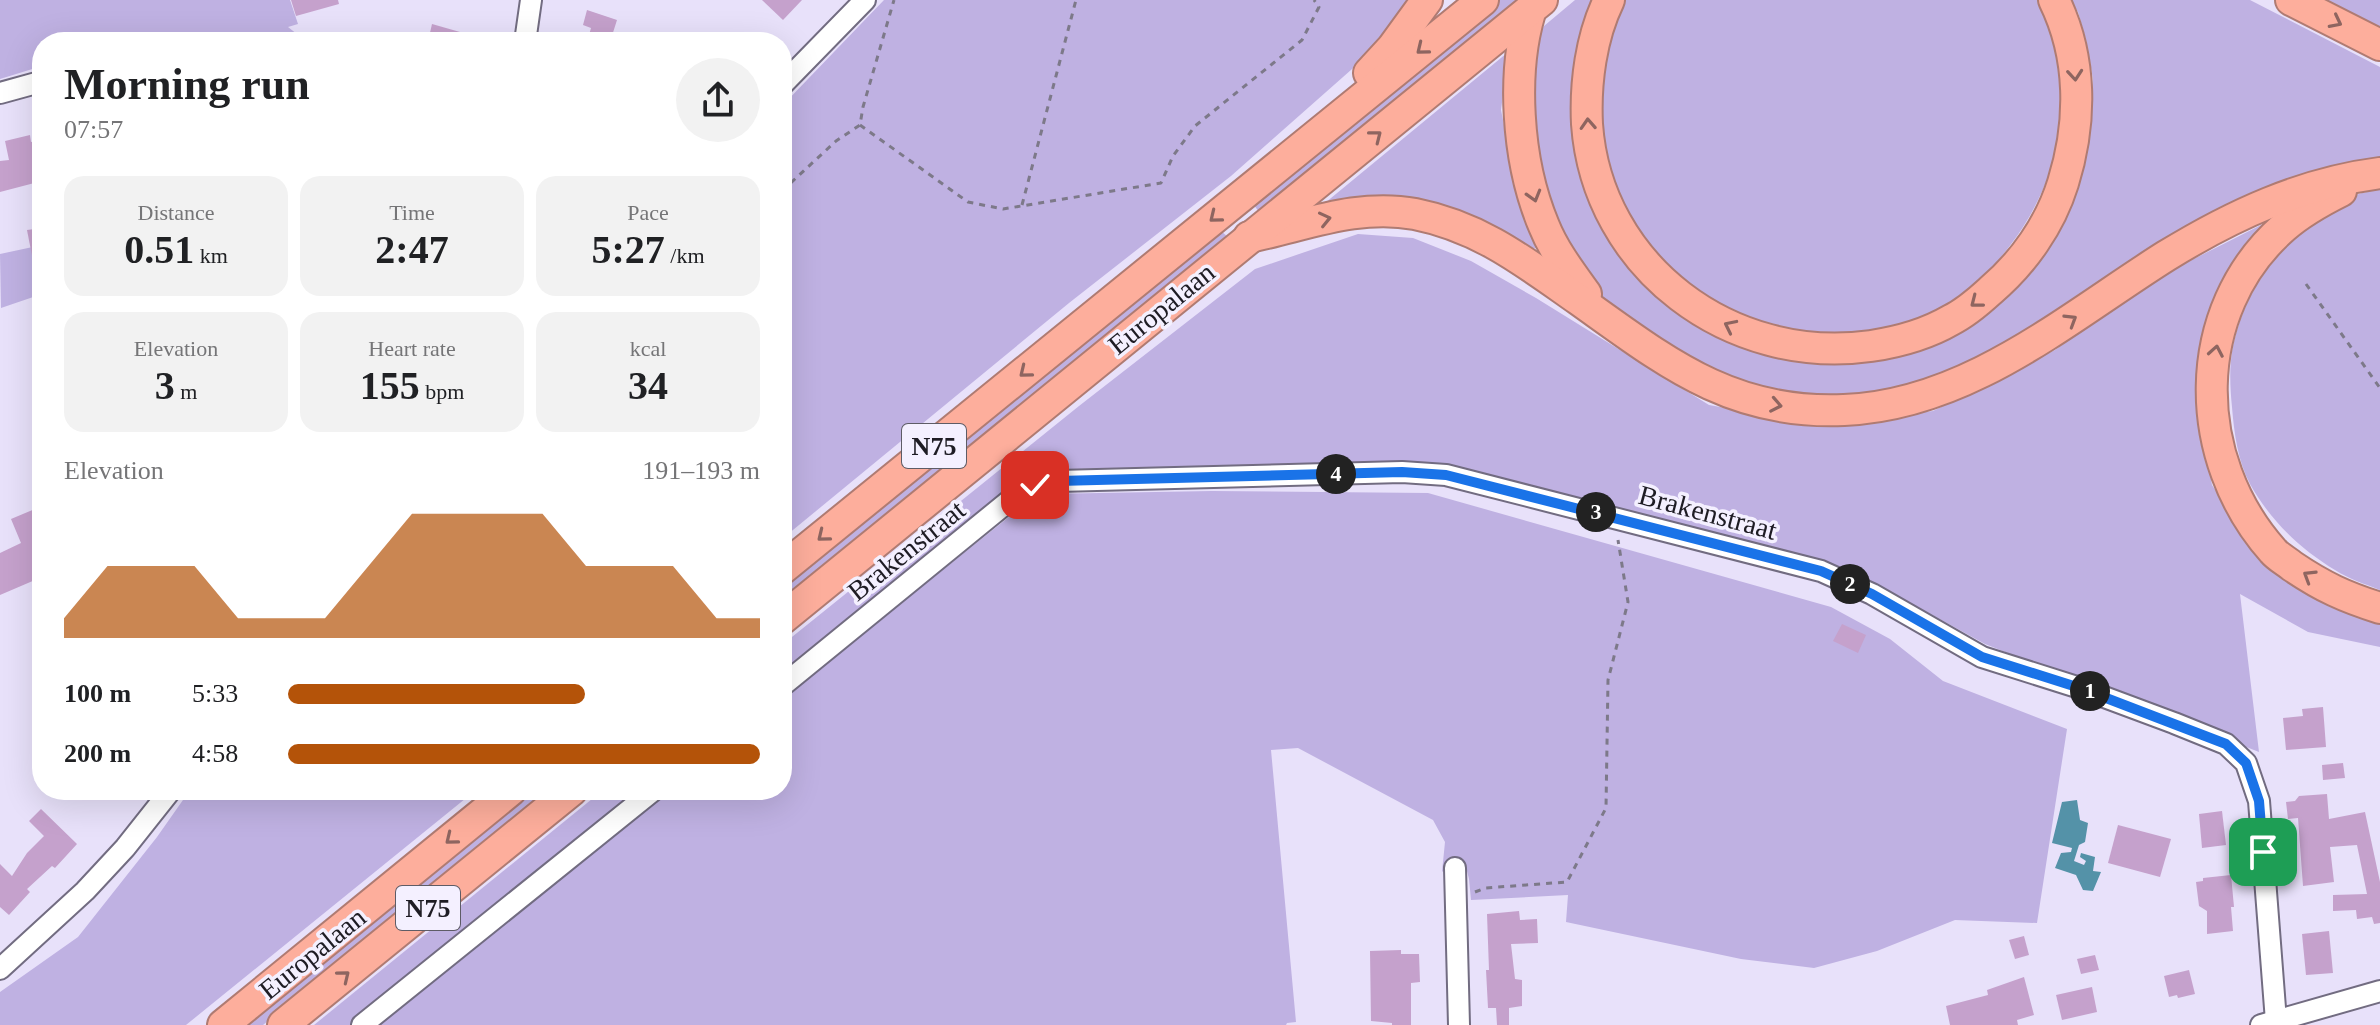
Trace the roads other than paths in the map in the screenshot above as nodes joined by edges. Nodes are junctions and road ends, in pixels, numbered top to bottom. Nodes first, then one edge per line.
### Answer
1 (531, 0) edge
2 (865, 0) edge
3 (1427, 0) edge
4 (1483, 0) edge
5 (1609, 0) edge
6 (2054, 0) edge
7 (2291, 0) edge
8 (1536, 3) edge
9 (526, 32) edge
10 (2380, 45) edge
11 (792, 75) edge
12 (32, 84) edge
13 (0, 93) edge
14 (1275, 167) junction
15 (2380, 174) edge
16 (1249, 237) junction
17 (1602, 315) junction
18 (792, 561) edge
19 (2380, 608) edge
20 (792, 611) edge
21 (792, 678) edge
22 (163, 800) edge
23 (499, 800) edge
24 (560, 800) edge
25 (642, 800) edge
26 (1455, 868) dead end
27 (0, 969) edge
28 (2380, 991) edge
29 (2268, 1023) edge
30 (223, 1025) edge
31 (283, 1025) edge
32 (362, 1025) edge
33 (1459, 1025) edge

1 - 9 street
2 - 11 street
3 - 14 highway
4 -> 14 highway, Europalaan / N75
6 -> 5 highway
7 -> 10 highway
16 -> 8 highway, Europalaan / N75
8 -> 17 highway
12 - 13 street
14 -> 18 highway, Europalaan / N75
17 -> 15 highway
19 -> 15 highway
16 -> 17 highway
16 - 20 highway, Europalaan / N75
21 - 29 street, Brakenstraat
22 - 27 street
23 -> 30 highway, Europalaan / N75
31 -> 24 highway, Europalaan / N75
25 - 32 street
26 - 33 street
28 - 29 street

